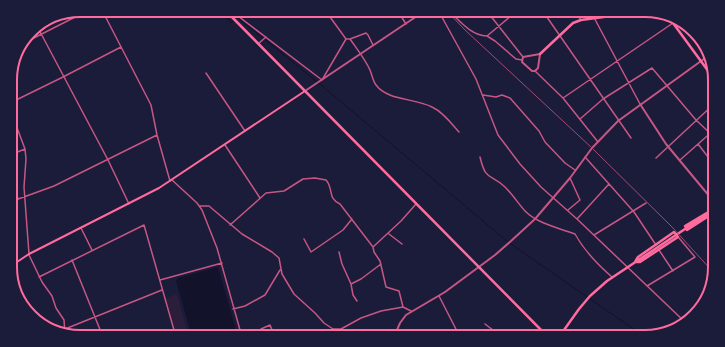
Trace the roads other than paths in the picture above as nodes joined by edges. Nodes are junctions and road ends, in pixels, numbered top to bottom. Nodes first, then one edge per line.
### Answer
1 (74, 17) edge
2 (105, 17) edge
3 (232, 17) edge
4 (239, 17) edge
5 (330, 17) edge
6 (402, 17) edge
7 (416, 17) edge
8 (442, 17) edge
9 (456, 17) edge
10 (491, 17) edge
11 (509, 17) edge
12 (547, 17) edge
13 (579, 17) edge
14 (606, 17) edge
15 (594, 19) junction
16 (582, 20) junction
17 (673, 23) joint
18 (406, 24) junction
19 (498, 27) junction
20 (41, 34) junction
21 (560, 35) junction
22 (487, 36) junction
23 (266, 37) junction
24 (33, 38) edge
25 (346, 39) junction
26 (350, 39) junction
27 (258, 44) junction
28 (373, 46) junction
29 (120, 47) junction
30 (360, 54) junction
31 (540, 54) junction
32 (523, 59) junction
33 (704, 59) edge
34 (617, 61) junction
35 (701, 62) junction
36 (707, 69) edge
37 (535, 71) junction
38 (206, 73) dead end
39 (63, 77) junction
40 (590, 79) junction
41 (322, 80) junction
42 (628, 82) junction
43 (666, 86) junction
44 (305, 91) junction
45 (483, 95) junction
46 (563, 98) junction
47 (603, 98) junction
48 (17, 100) edge
49 (640, 104) junction
50 (708, 109) edge
51 (580, 119) junction
52 (696, 120) junction
53 (618, 121) junction
54 (17, 128) edge
55 (245, 131) junction
56 (708, 131) edge
57 (459, 132) dead end
58 (157, 135) junction
59 (708, 135) edge
60 (631, 138) dead end
61 (598, 142) junction
62 (225, 144) junction
63 (698, 144) junction
64 (668, 146) junction
65 (25, 149) junction
66 (17, 152) edge
67 (480, 157) dead end
68 (585, 157) junction
69 (708, 157) edge
70 (656, 158) dead end
71 (108, 160) junction
72 (680, 160) junction
73 (575, 170) junction
74 (570, 178) junction
75 (171, 180) junction
76 (610, 184) junction
77 (708, 194) edge
78 (17, 196) edge
79 (25, 196) junction
80 (260, 198) junction
81 (553, 198) junction
82 (18, 199) joint
83 (416, 203) junction
84 (646, 203) dead end
85 (129, 204) junction
86 (200, 206) junction
87 (568, 210) junction
88 (634, 212) junction
89 (708, 213) edge
90 (708, 214) edge
91 (708, 214) edge
92 (352, 219) junction
93 (534, 219) junction
94 (577, 219) junction
95 (230, 225) junction
96 (81, 228) junction
97 (389, 233) junction
98 (594, 235) junction
99 (678, 237) junction
100 (304, 239) dead end
101 (402, 244) dead end
102 (656, 245) junction
103 (373, 247) junction
104 (92, 250) junction
105 (659, 250) junction
106 (339, 252) dead end
107 (29, 254) junction
108 (72, 260) junction
109 (17, 262) edge
110 (635, 262) junction
111 (222, 263) junction
112 (381, 264) junction
113 (478, 266) junction
114 (627, 267) junction
115 (281, 269) junction
116 (673, 271) junction
117 (40, 277) junction
118 (612, 277) junction
119 (159, 281) junction
120 (351, 284) junction
121 (647, 286) junction
122 (162, 290) junction
123 (439, 295) junction
124 (357, 301) dead end
125 (403, 307) junction
126 (233, 309) junction
127 (412, 312) junction
128 (95, 317) junction
129 (681, 318) edge
130 (485, 324) dead end
131 (65, 329) edge
132 (66, 329) edge
133 (261, 329) dead end
134 (333, 329) joint
135 (341, 329) joint
136 (100, 330) edge
137 (174, 330) edge
138 (240, 330) edge
139 (272, 330) edge
140 (397, 330) edge
141 (456, 330) edge
142 (493, 330) edge
143 (541, 330) edge
144 (565, 330) edge

1 - 20 street
2 - 29 street
3 - 27 main road
4 - 23 street
5 - 25 street
6 - 18 street
7 - 18 street
8 - 45 street
9 - 22 street
10 - 19 street
11 - 19 street
12 - 21 street
13 - 16 street
14 - 15 main road
15 - 16 main road
15 - 34 street
16 - 21 main road
17 - 34 street
17 - 35 main road
18 - 28 street
19 - 22 street
19 - 32 street
20 - 24 street
20 - 39 street
21 - 31 main road
21 - 40 street
22 - 32 street
23 - 27 street
23 - 41 street
25 - 26 street
25 - 41 street
26 - 28 street
26 - 30 street
27 - 44 main road
28 - 30 street
29 - 39 street
29 - 58 street
30 - 41 street
30 - 57 street
31 - 32 street
31 - 37 street
32 - 37 street
33 - 35 street
34 - 40 street
34 - 42 street
35 - 36 main road
35 - 43 street
37 - 46 street
38 - 55 street
39 - 48 street
39 - 71 street
40 - 46 street
40 - 47 street
41 - 44 street
42 - 43 street
42 - 47 street
42 - 49 street
43 - 49 street
43 - 52 street
44 - 55 main road
44 - 83 main road
45 - 73 street
45 - 81 street
46 - 51 street
47 - 51 street
47 - 53 street
49 - 53 street
49 - 64 street
50 - 52 street
51 - 61 street
52 - 56 street
52 - 64 street
53 - 60 street
53 - 61 street
54 - 65 street
55 - 62 main road
58 - 71 street
58 - 75 street
59 - 63 street
61 - 68 street
62 - 75 main road
62 - 80 street
63 - 69 street
63 - 72 street
64 - 70 street
64 - 72 street
65 - 66 street
65 - 79 street
67 - 93 street
68 - 73 street
68 - 76 street
71 - 79 street
71 - 85 street
72 - 77 street
73 - 74 street
74 - 81 street
74 - 87 street
75 - 85 main road
75 - 86 street
76 - 88 street
76 - 94 street
78 - 82 street
79 - 82 street
79 - 107 street
80 - 92 street
80 - 95 street
81 - 87 street
81 - 93 street
83 - 97 street
83 - 113 main road
84 - 88 street
85 - 96 main road
86 - 95 street
86 - 111 street
87 - 94 street
88 - 98 street
88 - 102 street
89 - 90 main road
91 - 110 main road
92 - 100 street
92 - 103 street
93 - 113 street
93 - 118 street
94 - 98 street
95 - 115 street
96 - 104 street
96 - 107 main road
97 - 101 street
97 - 103 street
98 - 114 street
99 - 102 main road
99 - 105 main road
99 - 116 street
102 - 110 main road
103 - 112 street
104 - 108 street
104 - 119 street
105 - 110 main road
105 - 116 street
106 - 120 street
107 - 109 main road
107 - 117 street
108 - 117 street
108 - 128 street
110 - 114 main road
111 - 119 street
111 - 126 street
112 - 120 street
112 - 125 street
113 - 123 street
113 - 143 main road
114 - 118 main road
114 - 121 street
115 - 126 street
115 - 134 street
116 - 121 street
117 - 131 street
118 - 144 main road
119 - 122 street
120 - 124 street
121 - 129 street
122 - 128 street
122 - 137 street
123 - 127 street
123 - 141 street
125 - 127 street
125 - 135 street
126 - 138 street
127 - 140 street
128 - 132 street
128 - 136 street
130 - 142 street
133 - 139 street
134 - 135 street

